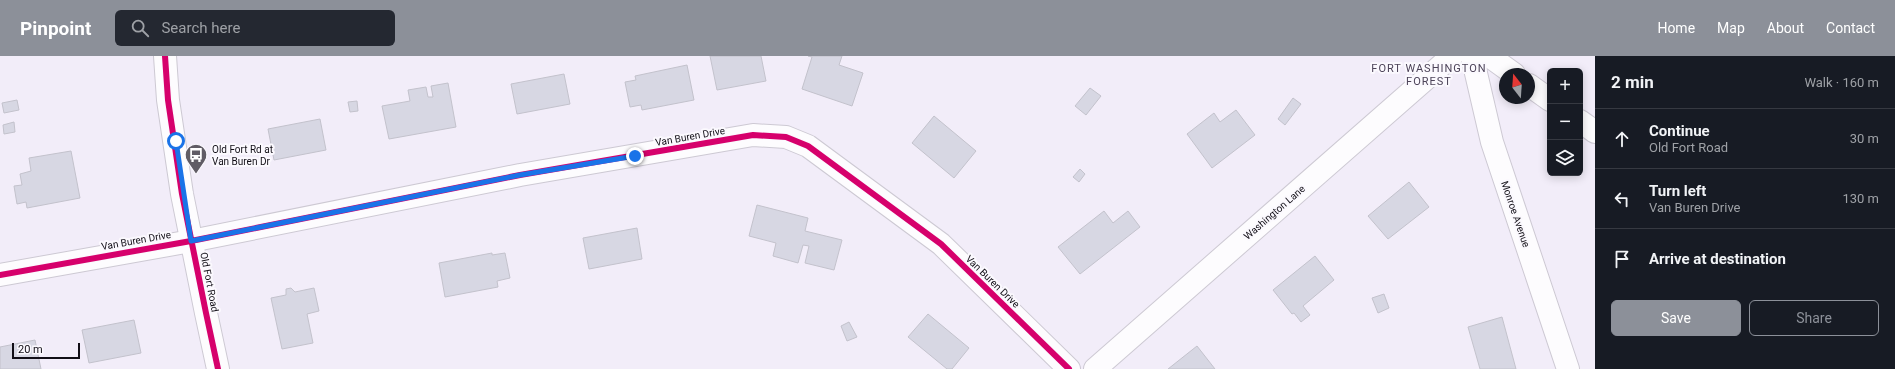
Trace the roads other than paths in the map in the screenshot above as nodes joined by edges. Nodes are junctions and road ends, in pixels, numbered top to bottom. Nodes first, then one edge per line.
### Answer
1 (165, 56) edge
2 (1452, 56) edge
3 (1472, 56) edge
4 (1489, 56) edge
5 (1506, 68) edge
6 (1535, 89) edge
7 (1547, 98) edge
8 (1583, 123) edge
9 (1595, 132) edge
10 (191, 241) junction
11 (0, 275) edge
12 (218, 369) edge
13 (1069, 369) edge
14 (1095, 369) edge
15 (1568, 369) edge

1 - 10 street, Old Fort Road
2 - 14 street, Washington Lane
3 - 15 street, Monroe Avenue
4 - 5 street
6 - 7 street
8 - 9 street
10 - 11 street, Van Buren Drive
10 - 12 street, Old Fort Road
10 - 13 street, Van Buren Drive

